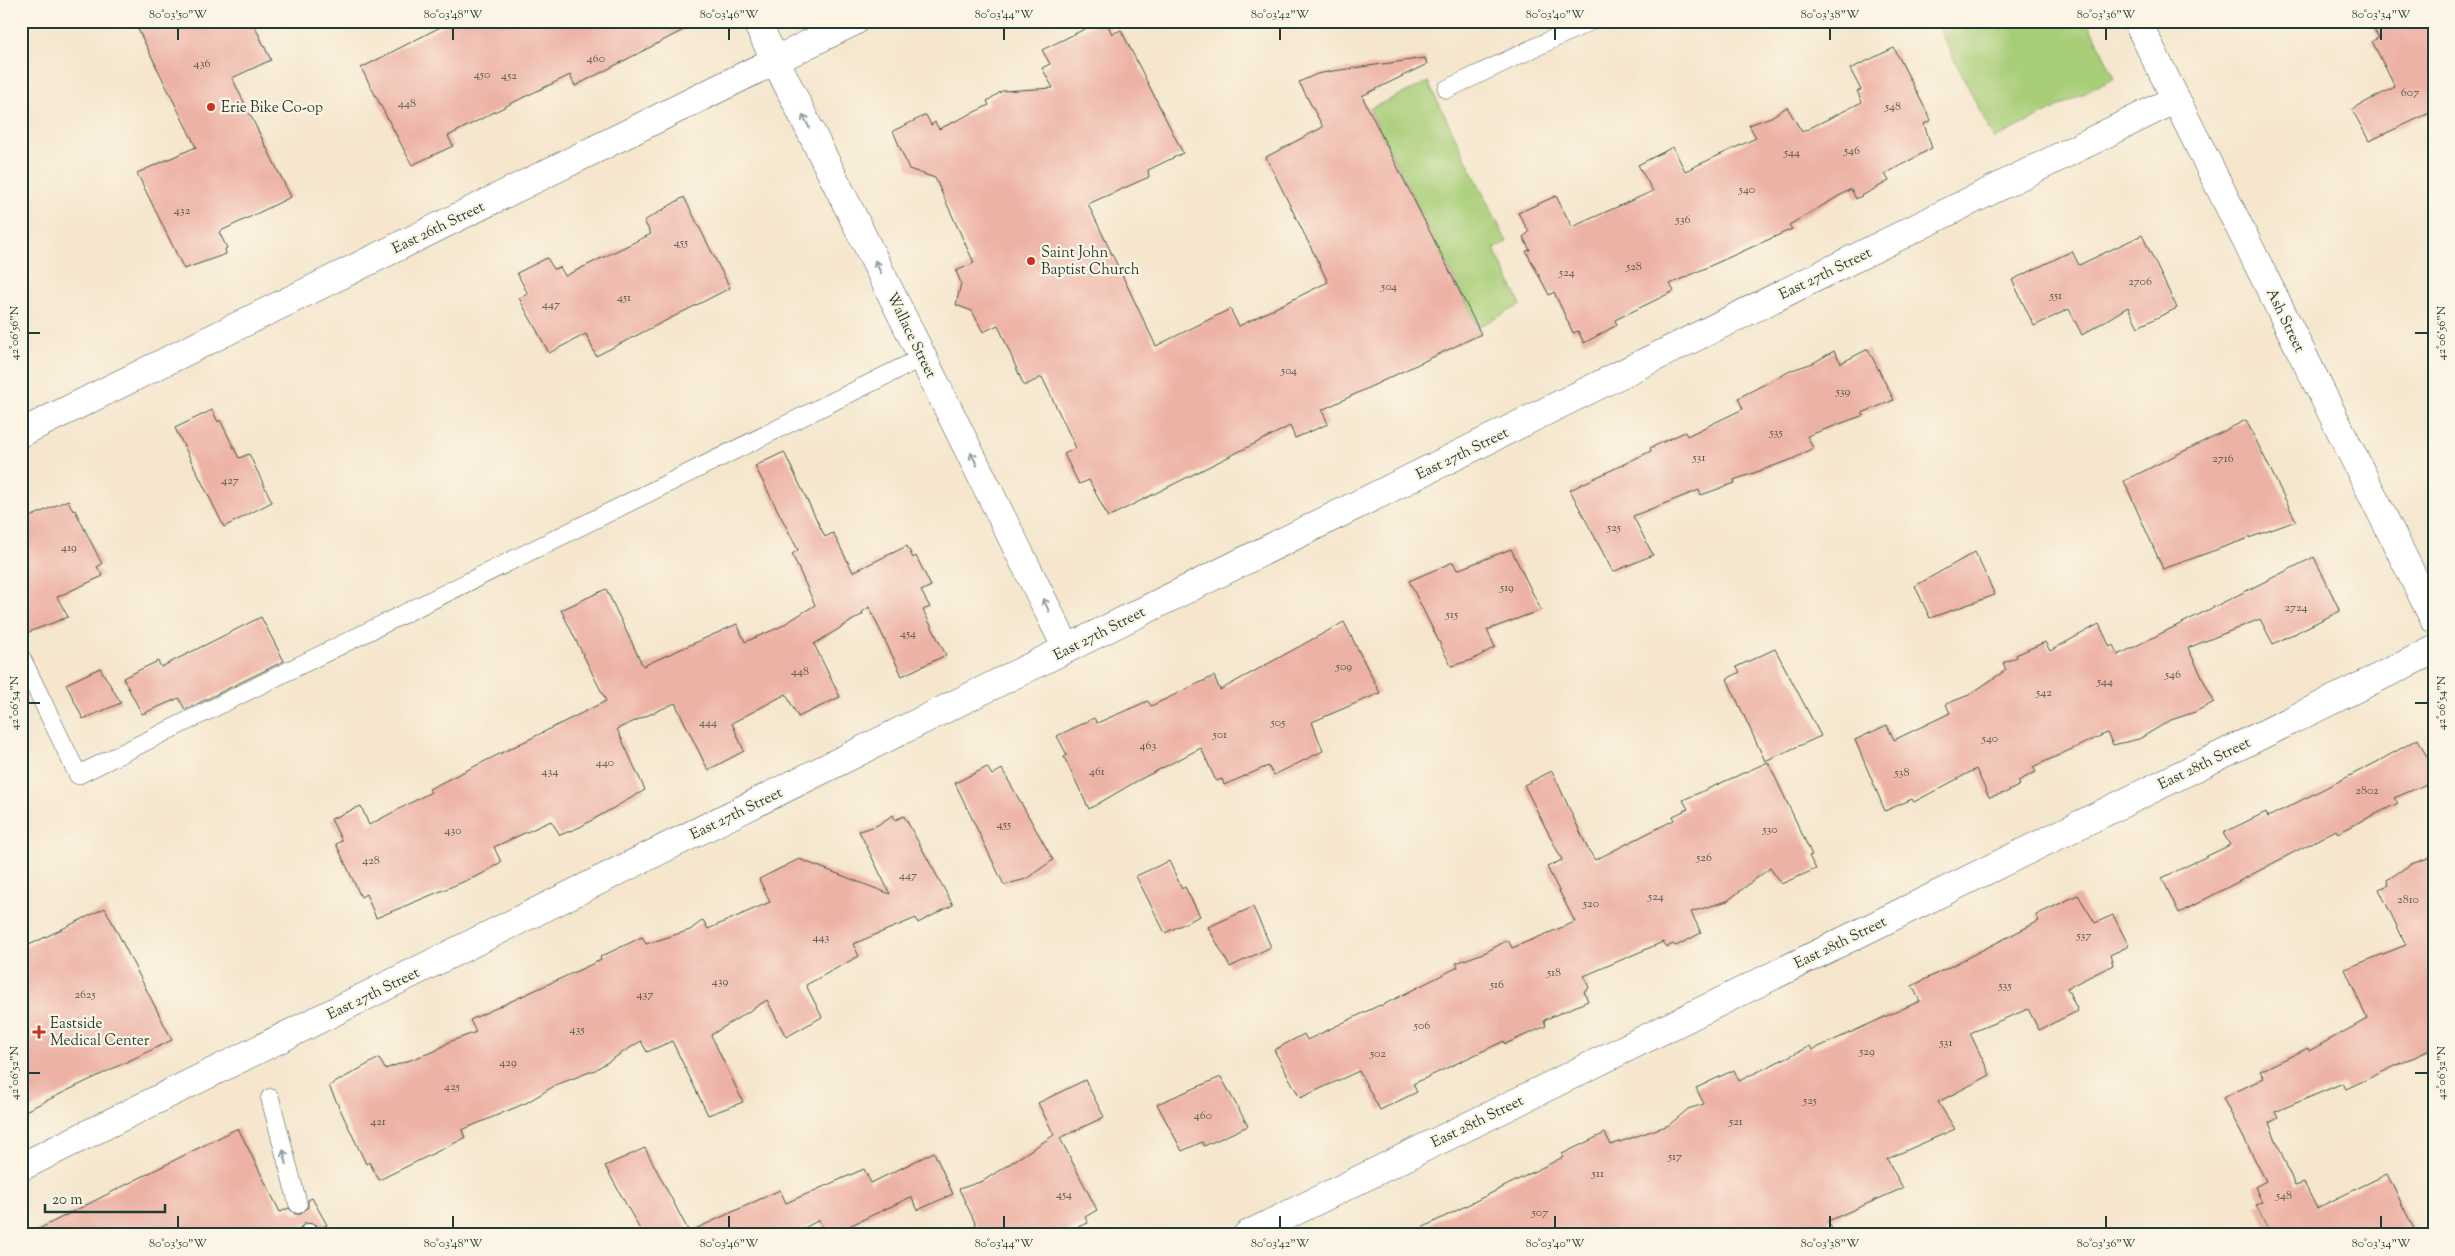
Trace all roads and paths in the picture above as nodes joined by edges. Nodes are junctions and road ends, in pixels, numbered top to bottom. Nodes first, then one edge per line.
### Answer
1 (756, 21) edge
2 (855, 21) edge
3 (1591, 21) edge
4 (2138, 21) edge
5 (776, 61) junction
6 (1447, 90) dead end
7 (2176, 100) junction
8 (923, 356) junction
9 (21, 434) edge
10 (2434, 619) edge
11 (1067, 649) junction
12 (2434, 650) edge
13 (21, 657) edge
14 (270, 1098) dead end
15 (21, 1167) edge
16 (298, 1204) dead end
17 (1247, 1235) edge

1 - 5 street, Wallace Street
2 - 5 street, East 26th Street
3 - 6 lane
4 - 7 street, Ash Street
8 -> 5 street, Wallace Street
5 - 9 street, East 26th Street
7 - 10 street, Ash Street
7 - 11 street, East 27th Street
11 -> 8 street, Wallace Street
8 - 13 lane
11 - 15 street, East 27th Street
12 - 17 street, East 28th Street
16 -> 14 lane

